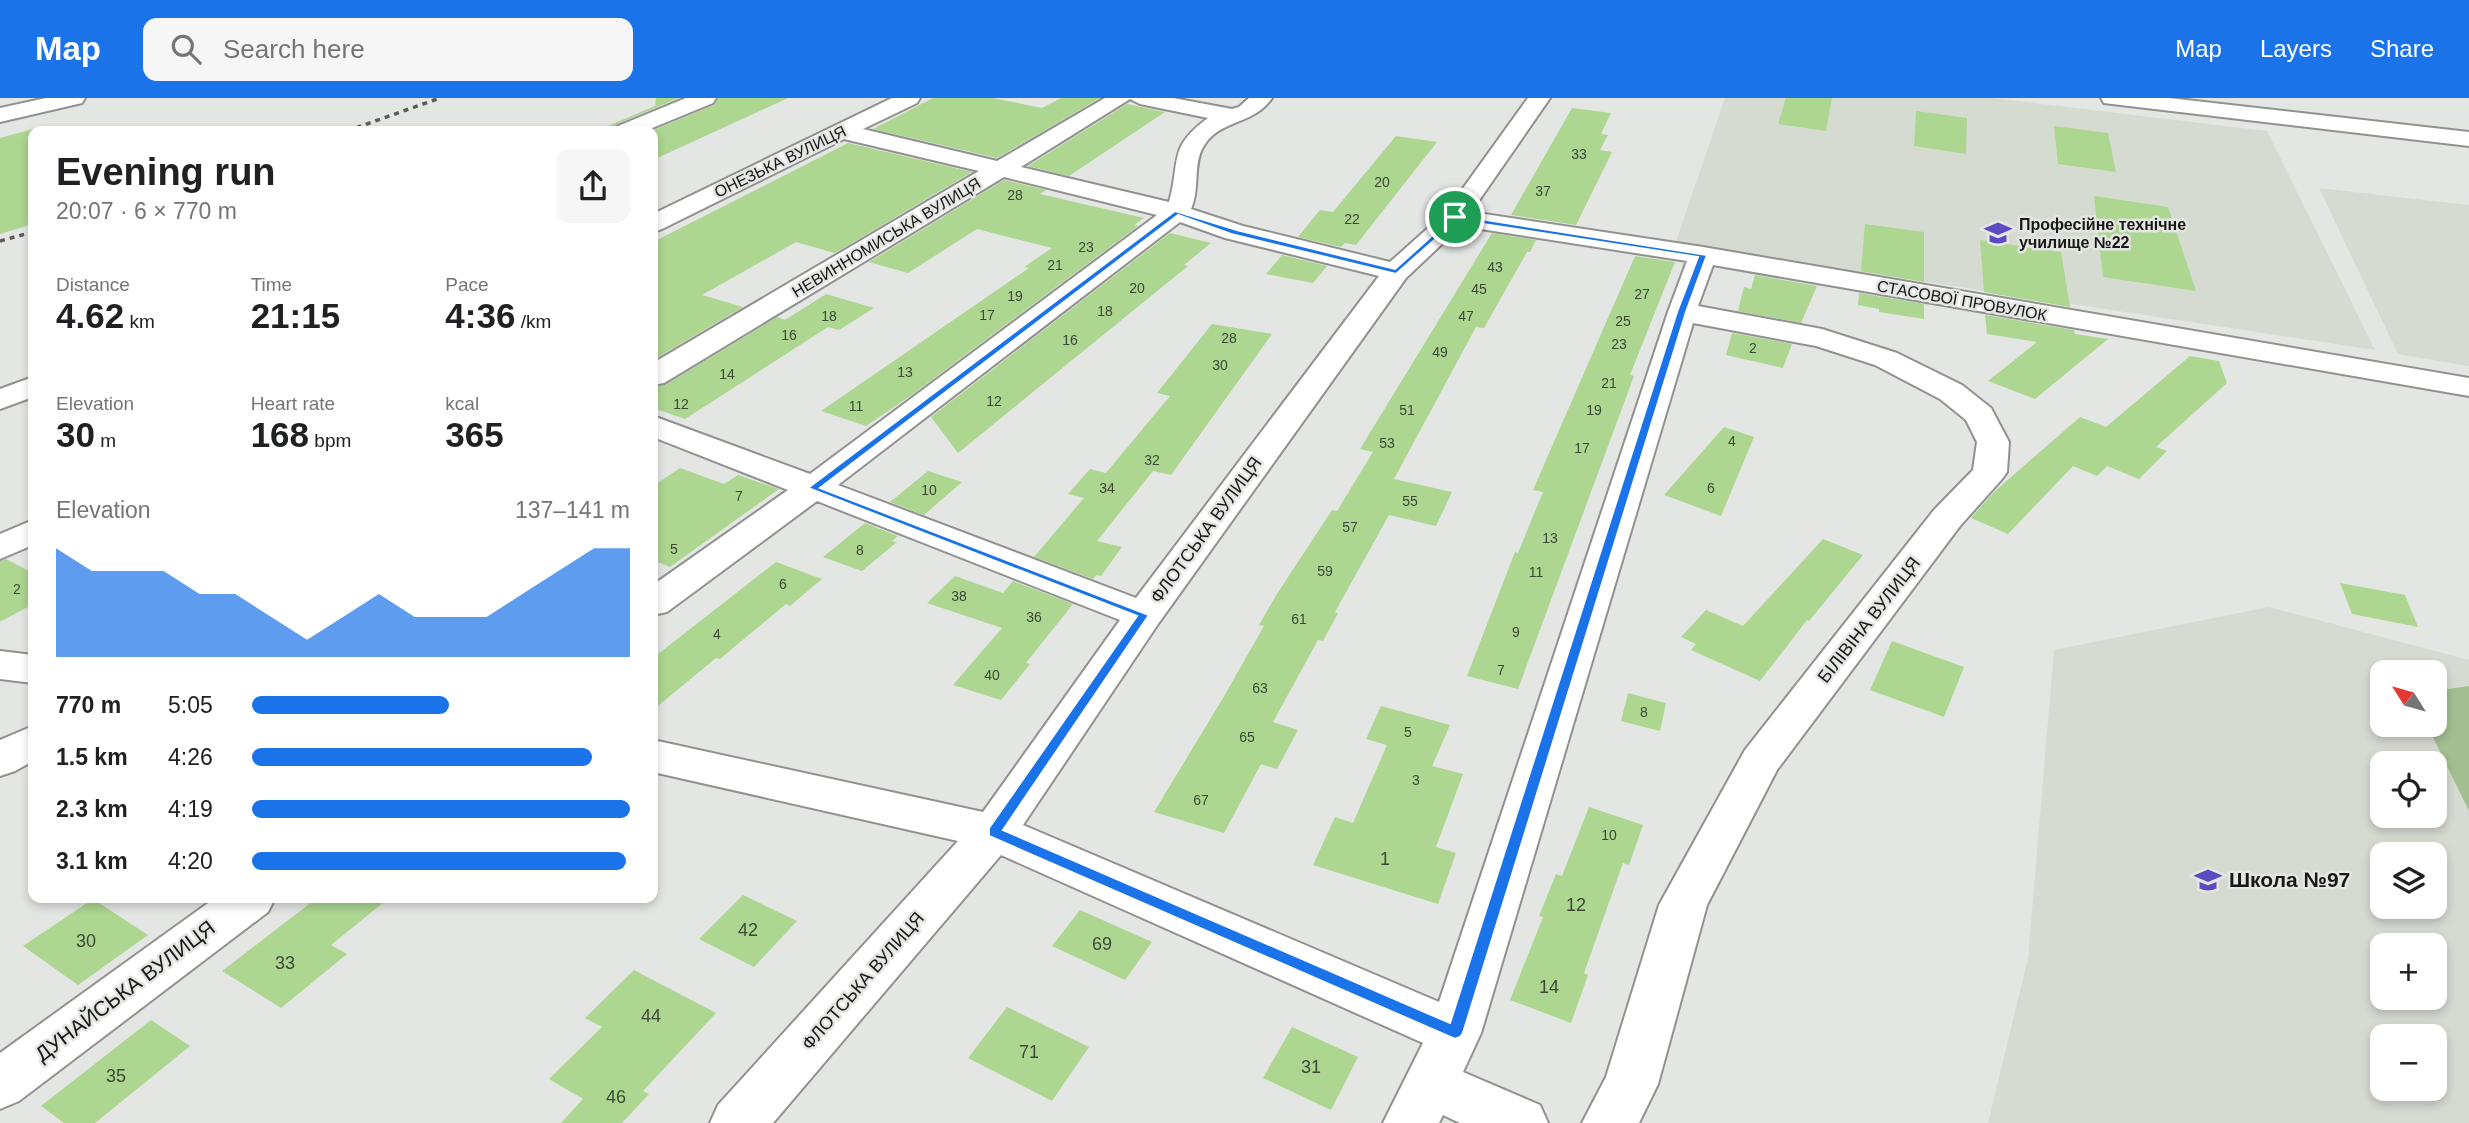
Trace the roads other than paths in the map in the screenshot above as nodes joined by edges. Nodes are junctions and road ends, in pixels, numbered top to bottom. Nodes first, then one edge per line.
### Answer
1 (74, 98) edge
2 (705, 98) edge
3 (908, 98) edge
4 (1120, 98) edge
5 (1140, 98) edge
6 (1261, 98) edge
7 (1539, 98) edge
8 (2112, 98) edge
9 (0, 115) edge
10 (1225, 116) junction
11 (638, 126) edge
12 (841, 131) junction
13 (2469, 139) edge
14 (999, 169) junction
15 (1177, 212) junction
16 (1455, 217) junction
17 (658, 222) edge
18 (1703, 255) junction
19 (1396, 272) junction
20 (1682, 312) junction
21 (658, 373) edge
22 (2469, 387) edge
23 (28, 388) edge
24 (0, 400) edge
25 (658, 428) edge
26 (813, 488) junction
27 (28, 534) edge
28 (0, 548) edge
29 (658, 599) edge
30 (1144, 615) junction
31 (0, 666) edge
32 (28, 669) edge
33 (28, 744) edge
34 (658, 757) edge
35 (0, 760) edge
36 (994, 832) junction
37 (244, 903) edge
38 (1455, 1033) junction
39 (0, 1084) edge
40 (1420, 1104) edge
41 (738, 1123) edge
42 (1520, 1123) edge
43 (1610, 1123) edge

1 - 9 street
2 - 11 street
3 - 12 street, ОНЕЗЬКА ВУЛИЦЯ
4 - 14 street, НЕВИННОМИСЬКА ВУЛИЦЯ
5 - 10 street
6 - 10 street
7 - 16 street, ФЛОТСЬКА ВУЛИЦЯ
8 - 13 street
10 - 15 street
12 - 14 street
12 - 17 street, ОНЕЗЬКА ВУЛИЦЯ
14 - 15 street
14 - 21 street, НЕВИННОМИСЬКА ВУЛИЦЯ
15 - 19 street
15 - 26 street
16 - 18 street, СТАСОВОЇ ПРОВУЛОК
16 - 19 street, ФЛОТСЬКА ВУЛИЦЯ
18 - 20 street
18 - 22 street, СТАСОВОЇ ПРОВУЛОК
19 - 30 street, ФЛОТСЬКА ВУЛИЦЯ
20 - 38 street
20 - 43 street, БІЛІВІНА ВУЛИЦЯ
23 - 24 street
25 - 26 street
26 - 29 street
26 - 30 street
27 - 28 street
30 - 36 street, ФЛОТСЬКА ВУЛИЦЯ
31 - 32 street
33 - 35 street
34 - 36 street
36 - 38 street
36 - 41 street, ФЛОТСЬКА ВУЛИЦЯ
37 - 39 street, ДУНАЙСЬКА ВУЛИЦЯ
38 - 40 street
40 - 42 street

